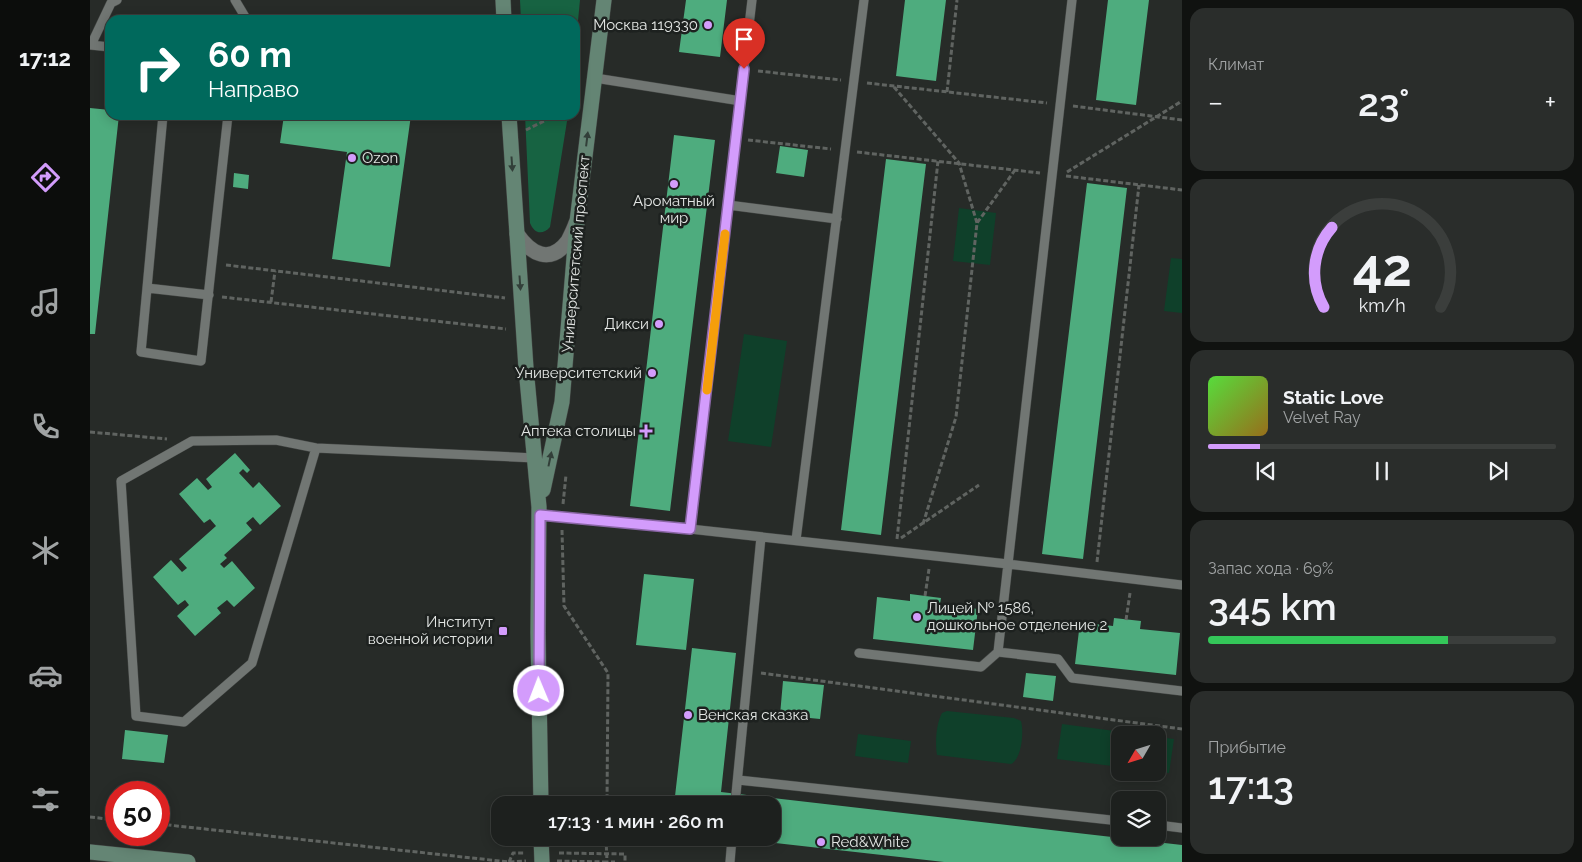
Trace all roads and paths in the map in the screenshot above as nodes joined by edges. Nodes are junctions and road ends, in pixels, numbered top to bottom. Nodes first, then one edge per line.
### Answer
1 (116, 0) edge
2 (235, 0) edge
3 (503, 0) edge
4 (604, 0) edge
5 (752, 0) edge
6 (864, 0) edge
7 (957, 0) edge
8 (1072, 0) edge
9 (244, 15) edge
10 (504, 15) edge
11 (90, 45) edge
12 (105, 46) edge
13 (744, 69) junction
14 (595, 78) junction
15 (854, 82) junction
16 (894, 86) junction
17 (947, 92) junction
18 (740, 101) junction
19 (1182, 101) edge
20 (1060, 104) junction
21 (1157, 116) junction
22 (162, 120) edge
23 (227, 120) edge
24 (509, 120) edge
25 (547, 120) edge
26 (1182, 120) edge
27 (526, 131) dead end
28 (736, 138) junction
29 (846, 151) junction
30 (938, 161) junction
31 (959, 164) junction
32 (1015, 170) junction
33 (1052, 174) junction
34 (1139, 185) junction
35 (1182, 190) edge
36 (728, 205) junction
37 (837, 219) junction
38 (577, 222) junction
39 (977, 223) junction
40 (517, 234) junction
41 (212, 264) junction
42 (275, 271) junction
43 (146, 288) junction
44 (209, 295) junction
45 (506, 298) dead end
46 (271, 302) junction
47 (507, 329) dead end
48 (90, 432) edge
49 (192, 441) junction
50 (316, 448) junction
51 (536, 458) junction
52 (979, 485) dead end
53 (540, 511) junction
54 (923, 524) junction
55 (690, 529) junction
56 (762, 537) junction
57 (796, 540) junction
58 (1008, 564) junction
59 (929, 566) dead end
60 (1096, 575) junction
61 (1182, 585) edge
62 (1130, 590) dead end
63 (925, 596) dead end
64 (564, 606) dead end
65 (1126, 620) dead end
66 (998, 652) junction
67 (859, 653) dead end
68 (748, 672) junction
69 (1182, 691) edge
70 (1182, 729) edge
71 (738, 780) junction
72 (736, 794) dead end
73 (541, 796) edge
74 (607, 796) edge
75 (90, 817) edge
76 (105, 819) edge
77 (1111, 820) edge
78 (170, 825) edge
79 (1166, 826) edge
80 (1182, 828) edge
81 (541, 846) edge
82 (606, 846) edge
83 (731, 846) edge
84 (90, 852) edge
85 (570, 852) dead end
86 (606, 853) junction
87 (542, 861) edge
88 (188, 862) edge
89 (509, 862) edge
90 (606, 862) edge
91 (625, 862) edge
92 (730, 862) edge

1 - 11 lane
2 - 9 lane
3 - 10 main road
4 - 14 main road, Университетский проспект
5 - 13 lane
6 - 15 lane
7 - 17 path
8 - 20 lane
11 - 12 lane
13 - 15 path
13 - 18 lane
14 - 18 lane
38 -> 14 main road, Университетский проспект
15 - 16 path
15 - 29 lane
16 - 17 path
16 - 31 path
17 - 20 path
18 - 28 lane
19 - 21 path
20 - 21 path
20 - 33 lane
21 - 26 path
21 - 34 path
22 - 43 lane
23 - 41 lane
24 -> 40 main road, Университетский проспект
25 - 27 path
28 - 29 path
28 - 36 lane
29 - 30 path
29 - 37 lane
30 - 31 path
30 - 54 path
31 - 32 path
31 - 39 path
32 - 33 path
32 - 39 path
33 - 58 lane
34 - 35 path
34 - 60 path
36 - 37 lane
36 - 55 lane
37 - 57 lane
38 - 40 street
53 -> 38 main road, Университетский проспект
39 - 54 path
40 -> 51 main road, Университетский проспект
41 - 42 path
41 - 44 lane
42 - 45 path
42 - 46 path
43 - 44 lane
43 - 44 lane
44 - 46 path
46 - 47 path
48 - 49 path
49 - 50 lane
49 - 50 lane
50 - 51 lane
51 - 53 main road, Университетский проспект
52 - 54 path
53 - 55 lane
53 - 73 main road, Университетский проспект
55 - 56 lane
56 - 57 lane
56 - 68 lane
57 - 58 lane
58 - 60 lane
58 - 66 lane
59 - 63 path
60 - 61 lane
62 - 65 path
64 - 74 path
66 - 67 lane
66 - 69 lane
68 - 70 path
68 - 71 lane
71 - 72 lane
71 - 77 lane
75 - 76 path
78 - 89 path
79 - 80 lane
81 - 87 main road
82 - 86 path
83 - 92 lane
84 - 88 main road
85 - 86 path
86 - 90 path
86 - 91 path
87 - 90 path

